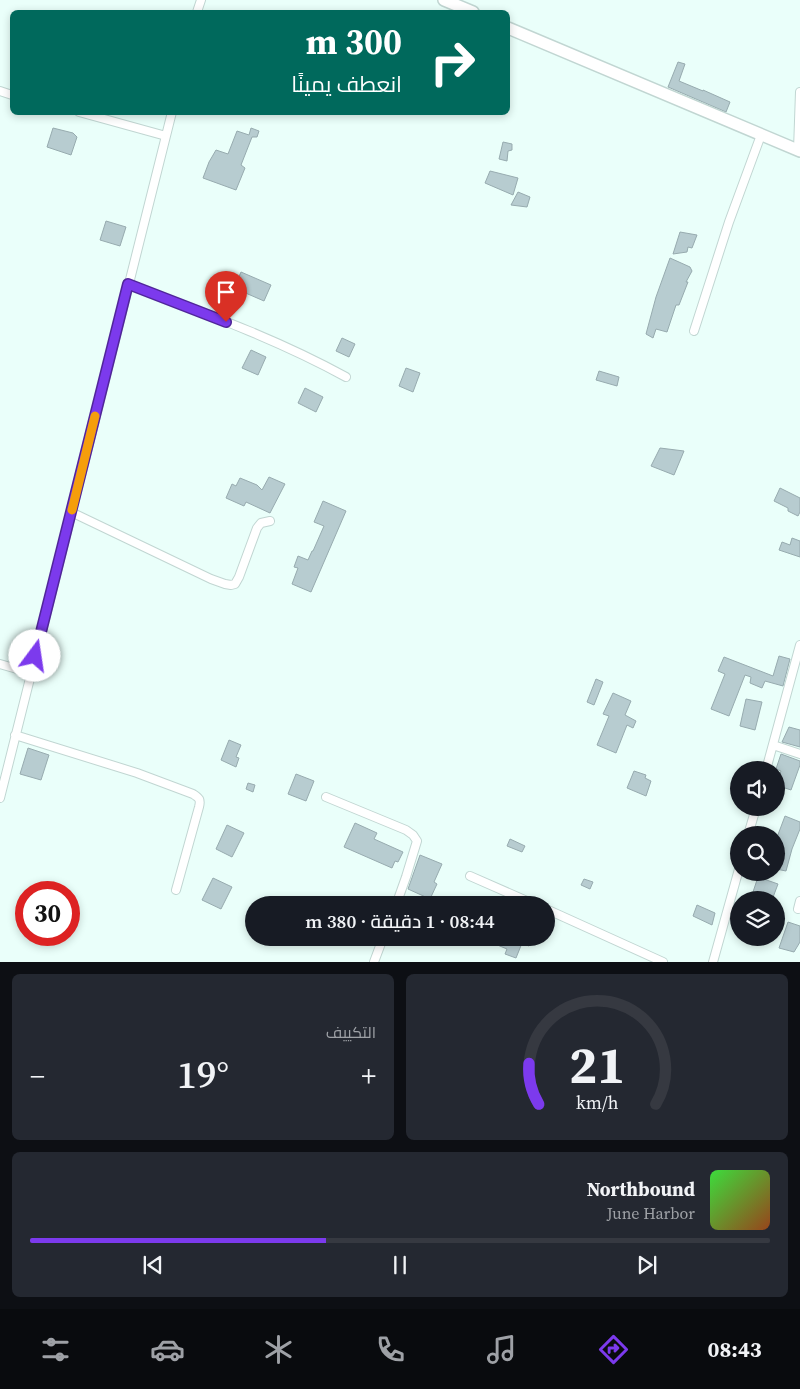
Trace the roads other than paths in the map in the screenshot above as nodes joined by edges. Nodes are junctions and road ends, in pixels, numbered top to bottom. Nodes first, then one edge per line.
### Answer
1 (444, 0) edge
2 (468, 10) edge
3 (510, 29) edge
4 (800, 92) edge
5 (90, 115) edge
6 (171, 115) edge
7 (761, 134) junction
8 (166, 136) junction
9 (799, 151) edge
10 (128, 284) junction
11 (694, 330) dead end
12 (346, 377) dead end
13 (71, 512) junction
14 (270, 521) dead end
15 (800, 645) edge
16 (0, 664) edge
17 (31, 673) junction
18 (15, 735) junction
19 (773, 745) junction
20 (800, 754) edge
21 (769, 761) edge
22 (2, 782) edge
23 (0, 798) edge
24 (326, 798) dead end
25 (470, 876) dead end
26 (736, 881) edge
27 (176, 890) dead end
28 (399, 896) edge
29 (516, 896) edge
30 (555, 914) edge
31 (380, 946) edge
32 (374, 962) edge
33 (663, 962) edge
34 (713, 962) edge

1 - 2 street
3 - 7 street
4 - 9 street
5 - 8 street
6 - 8 street
7 - 9 street
7 - 11 street
8 - 10 street
10 - 12 street
10 - 13 street
13 - 14 street
13 - 17 street
15 - 19 street
16 - 17 street
17 - 18 street
18 - 22 street
18 - 27 street
19 - 20 street
19 - 21 street
22 - 23 street
24 - 28 street
25 - 29 street
26 - 34 street
30 - 33 street
31 - 32 street

